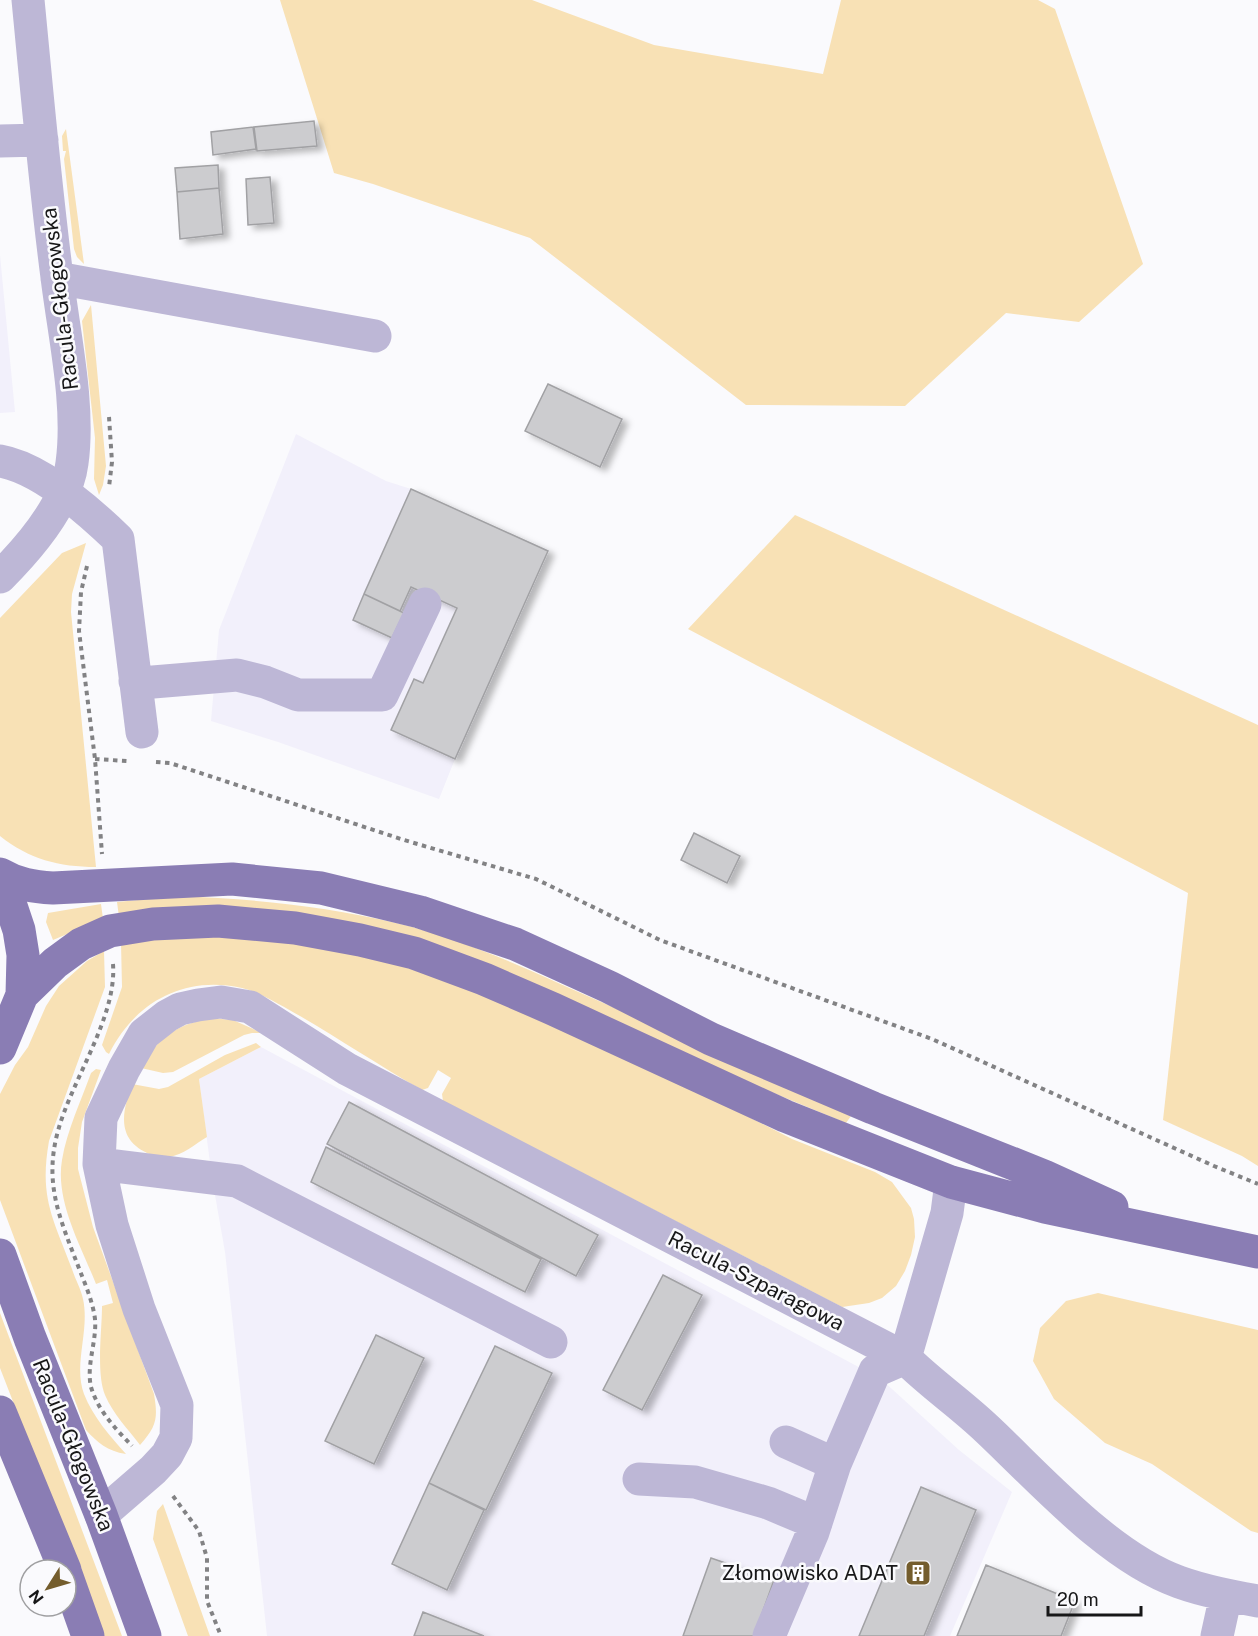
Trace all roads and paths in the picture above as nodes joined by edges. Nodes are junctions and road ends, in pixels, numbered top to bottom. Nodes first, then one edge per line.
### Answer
1 (28, 0) edge
2 (42, 140) junction
3 (0, 141) edge
4 (57, 278) junction
5 (375, 336) dead end
6 (0, 461) edge
7 (63, 492) junction
8 (98, 520) junction
9 (0, 577) edge
10 (424, 604) dead end
11 (135, 681) junction
12 (143, 752) junction
13 (95, 759) junction
14 (102, 856) dead end
15 (0, 874) edge
16 (0, 882) edge
17 (112, 958) dead end
18 (22, 995) junction
19 (0, 1048) edge
20 (99, 1164) junction
21 (951, 1182) junction
22 (1258, 1184) edge
23 (1168, 1232) junction
24 (1258, 1252) edge
25 (0, 1255) edge
26 (550, 1342) dead end
27 (905, 1358) junction
28 (0, 1412) edge
29 (786, 1442) dead end
30 (134, 1449) dead end
31 (835, 1464) junction
32 (639, 1479) dead end
33 (167, 1489) dead end
34 (101, 1515) junction
35 (816, 1523) junction
36 (59, 1558) edge
37 (1226, 1596) junction
38 (1258, 1601) edge
39 (78, 1608) edge
40 (88, 1636) edge
41 (145, 1636) edge
42 (221, 1636) edge
43 (769, 1636) edge
44 (1216, 1636) edge

1 - 2 street, Racula-Głogowska
2 - 3 street
2 - 4 street, Racula-Głogowska
4 - 5 street
4 - 7 street, Racula-Głogowska
6 - 7 street
7 - 8 street
7 - 9 street, Racula-Głogowska
8 - 11 street
8 - 13 path
10 - 11 street
11 - 12 street
12 - 13 path
12 - 22 path
13 - 14 path
15 - 23 main road
16 - 18 main road
17 - 30 path, Racula-Głogowska
18 - 19 main road
18 - 21 main road
20 - 26 street
20 - 27 street, Racula-Szparagowa
20 - 34 street, Racula-Szparagowa
21 - 23 main road
21 - 27 street
23 - 24 main road
25 - 34 main road, Racula-Głogowska
27 - 31 street
27 - 37 street, Racula-Szparagowa
28 - 36 main road
29 - 31 street
31 - 35 street
32 - 35 street
33 - 42 path
34 - 41 main road, Racula-Głogowska
35 - 43 street
37 - 38 street, Racula-Szparagowa
37 - 44 street
39 - 40 main road

